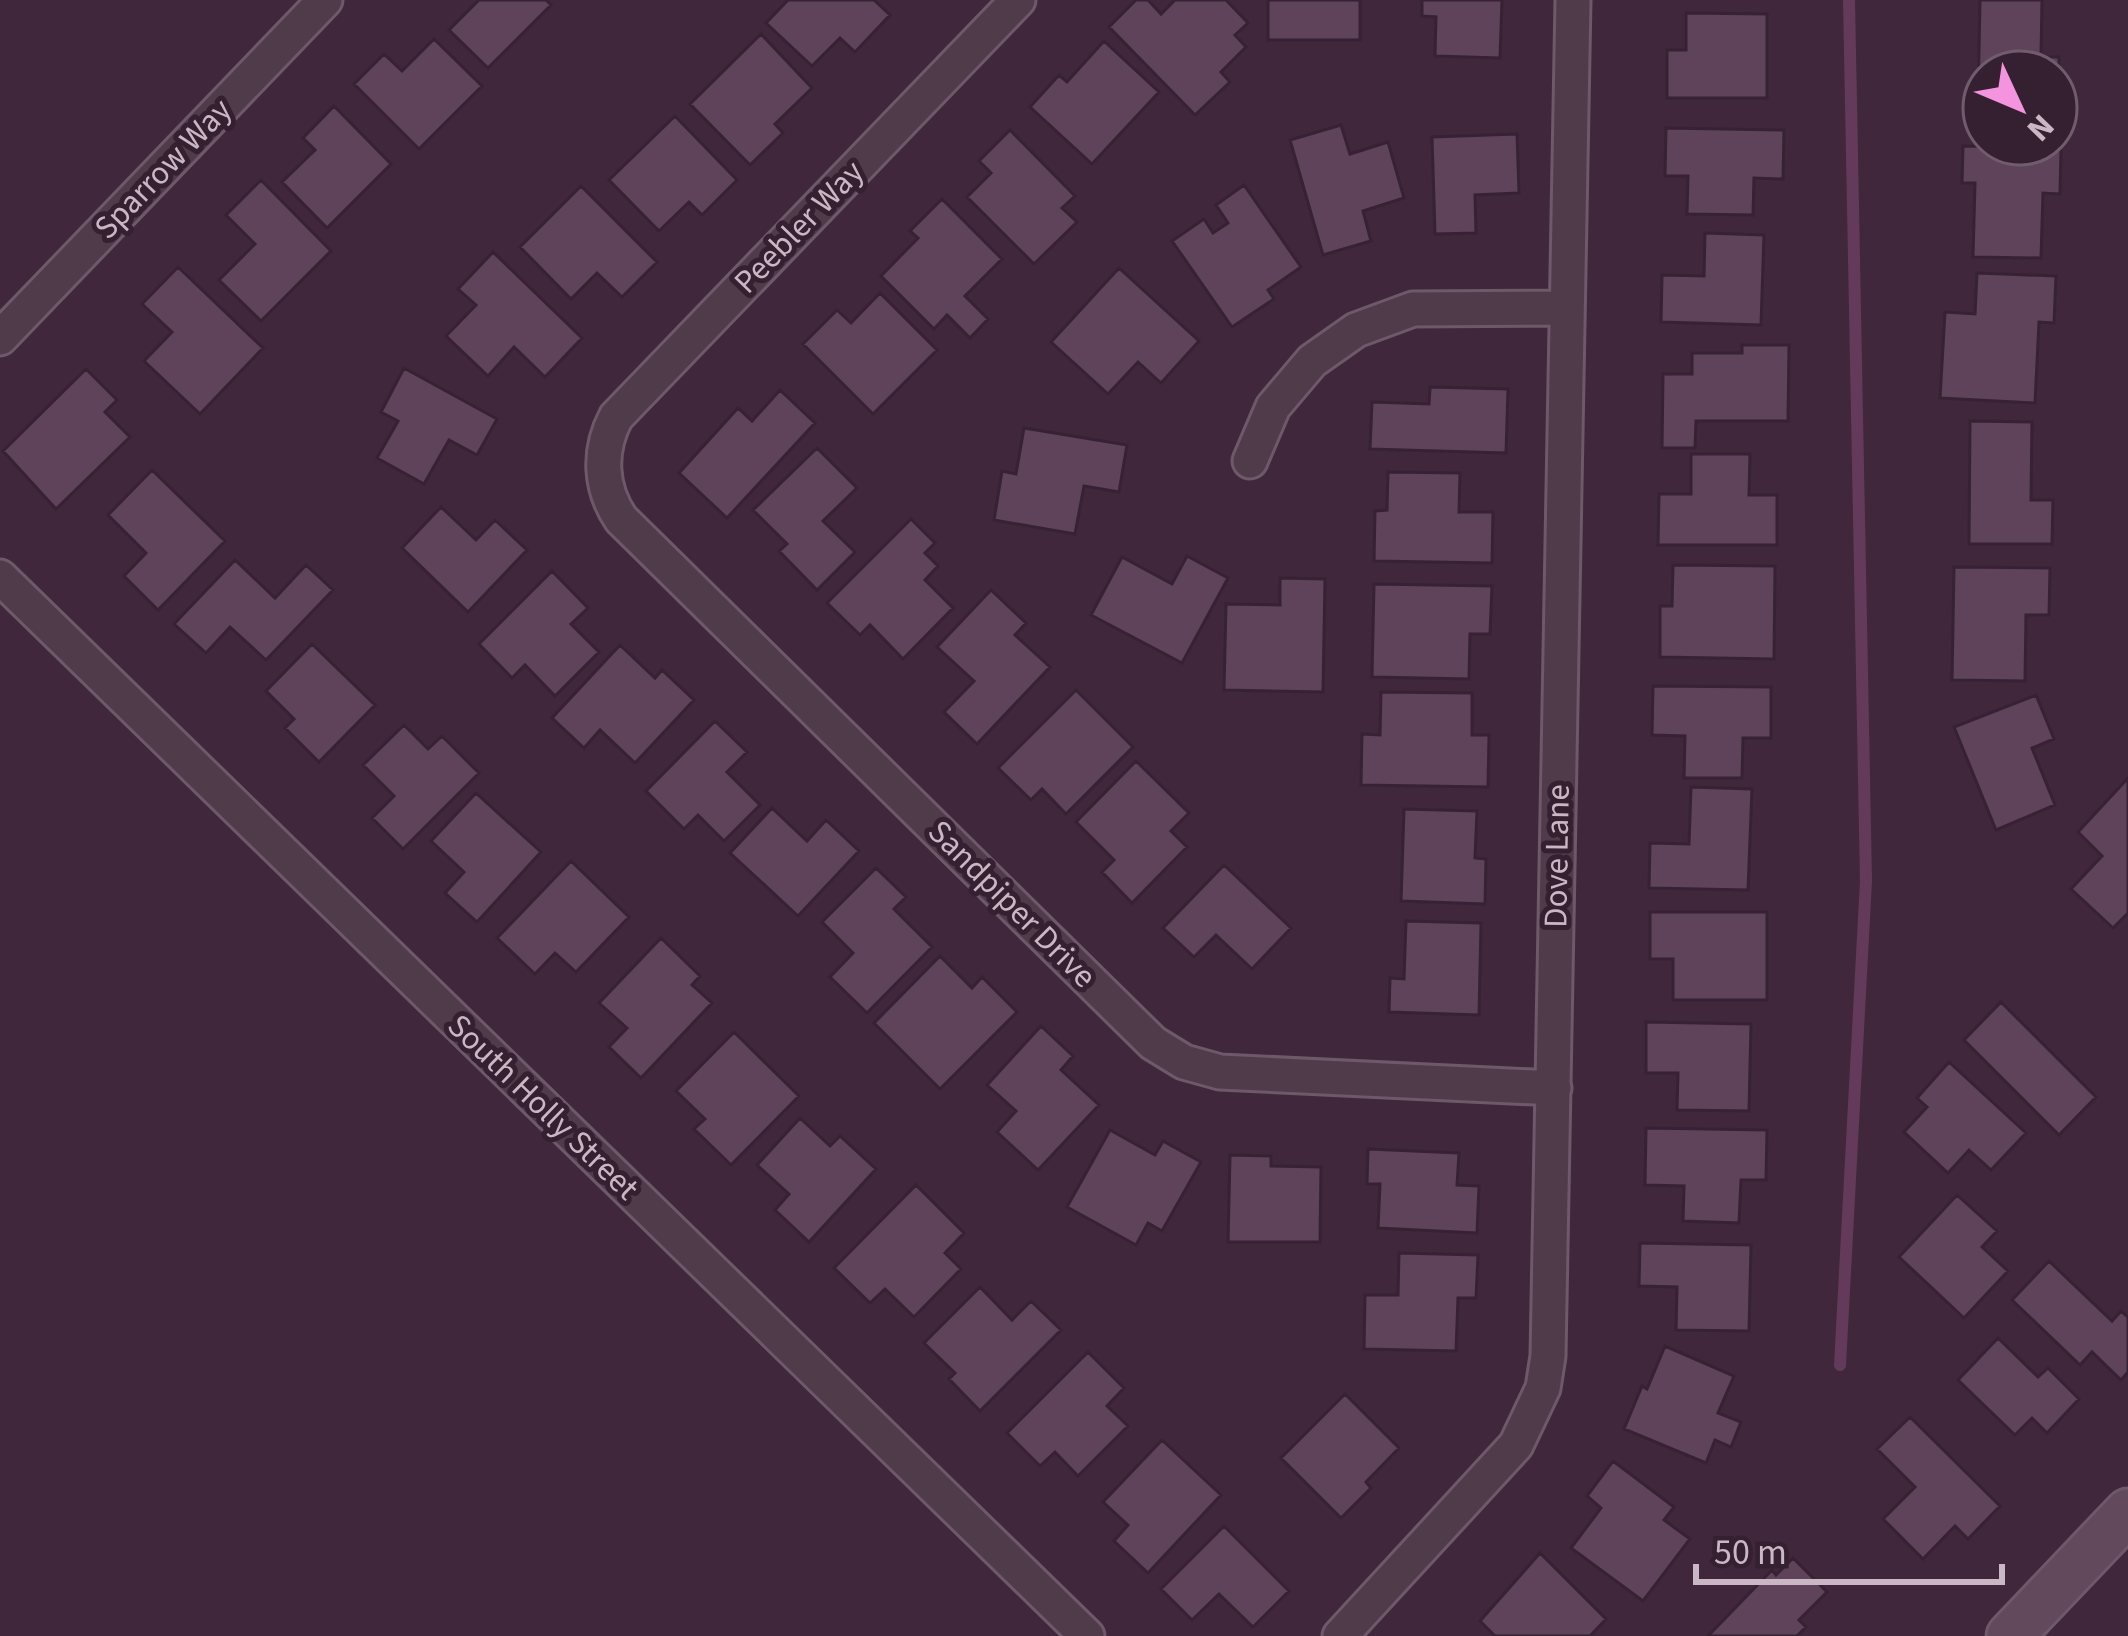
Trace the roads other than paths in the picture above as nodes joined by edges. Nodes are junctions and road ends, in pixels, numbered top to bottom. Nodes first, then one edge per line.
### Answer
1 (326, 0) edge
2 (1018, 0) edge
3 (1573, 0) edge
4 (1565, 308) junction
5 (0, 338) edge
6 (1250, 461) dead end
7 (603, 467) joint
8 (0, 577) edge
9 (1554, 1088) junction
10 (2126, 1518) edge
11 (1087, 1636) edge
12 (1340, 1636) edge
13 (2010, 1636) edge

1 - 5 street, Sparrow Way
2 - 7 street, Peebler Way
3 - 4 street, Dove Lane
4 - 6 street
4 - 9 street, Dove Lane
7 - 9 street, Sandpiper Drive
8 - 11 street, South Holly Street
9 - 12 street, Dove Lane
10 - 13 main road

